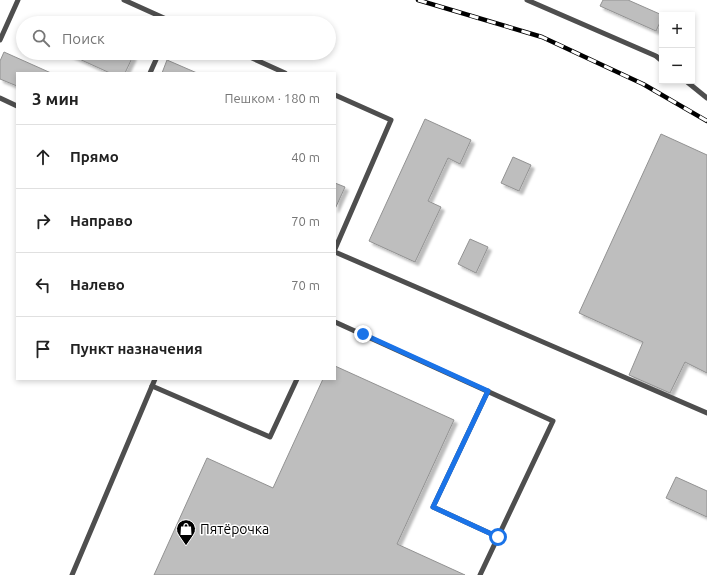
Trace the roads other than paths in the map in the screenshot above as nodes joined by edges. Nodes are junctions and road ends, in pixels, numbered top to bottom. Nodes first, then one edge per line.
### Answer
1 (18, 0) edge
2 (124, 0) edge
3 (527, 0) edge
4 (158, 16) edge
5 (0, 40) edge
6 (659, 58) edge
7 (156, 60) edge
8 (256, 60) edge
9 (150, 72) edge
10 (283, 72) edge
11 (690, 84) edge
12 (336, 95) edge
13 (0, 98) edge
14 (707, 98) edge
15 (16, 106) edge
16 (336, 247) edge
17 (336, 252) edge
18 (336, 322) edge
19 (155, 380) edge
20 (297, 380) edge
21 (152, 386) junction
22 (488, 391) junction
23 (707, 413) edge
24 (498, 537) junction
25 (72, 575) edge
26 (480, 575) edge

1 - 5 lane
2 - 4 lane
3 - 6 lane
7 - 9 lane
8 - 10 lane
11 - 14 lane
12 - 16 lane
13 - 15 lane
17 - 23 lane
18 - 22 lane
19 - 21 lane
20 - 21 lane
21 - 25 lane
22 - 24 lane
22 - 24 lane
24 - 26 lane

